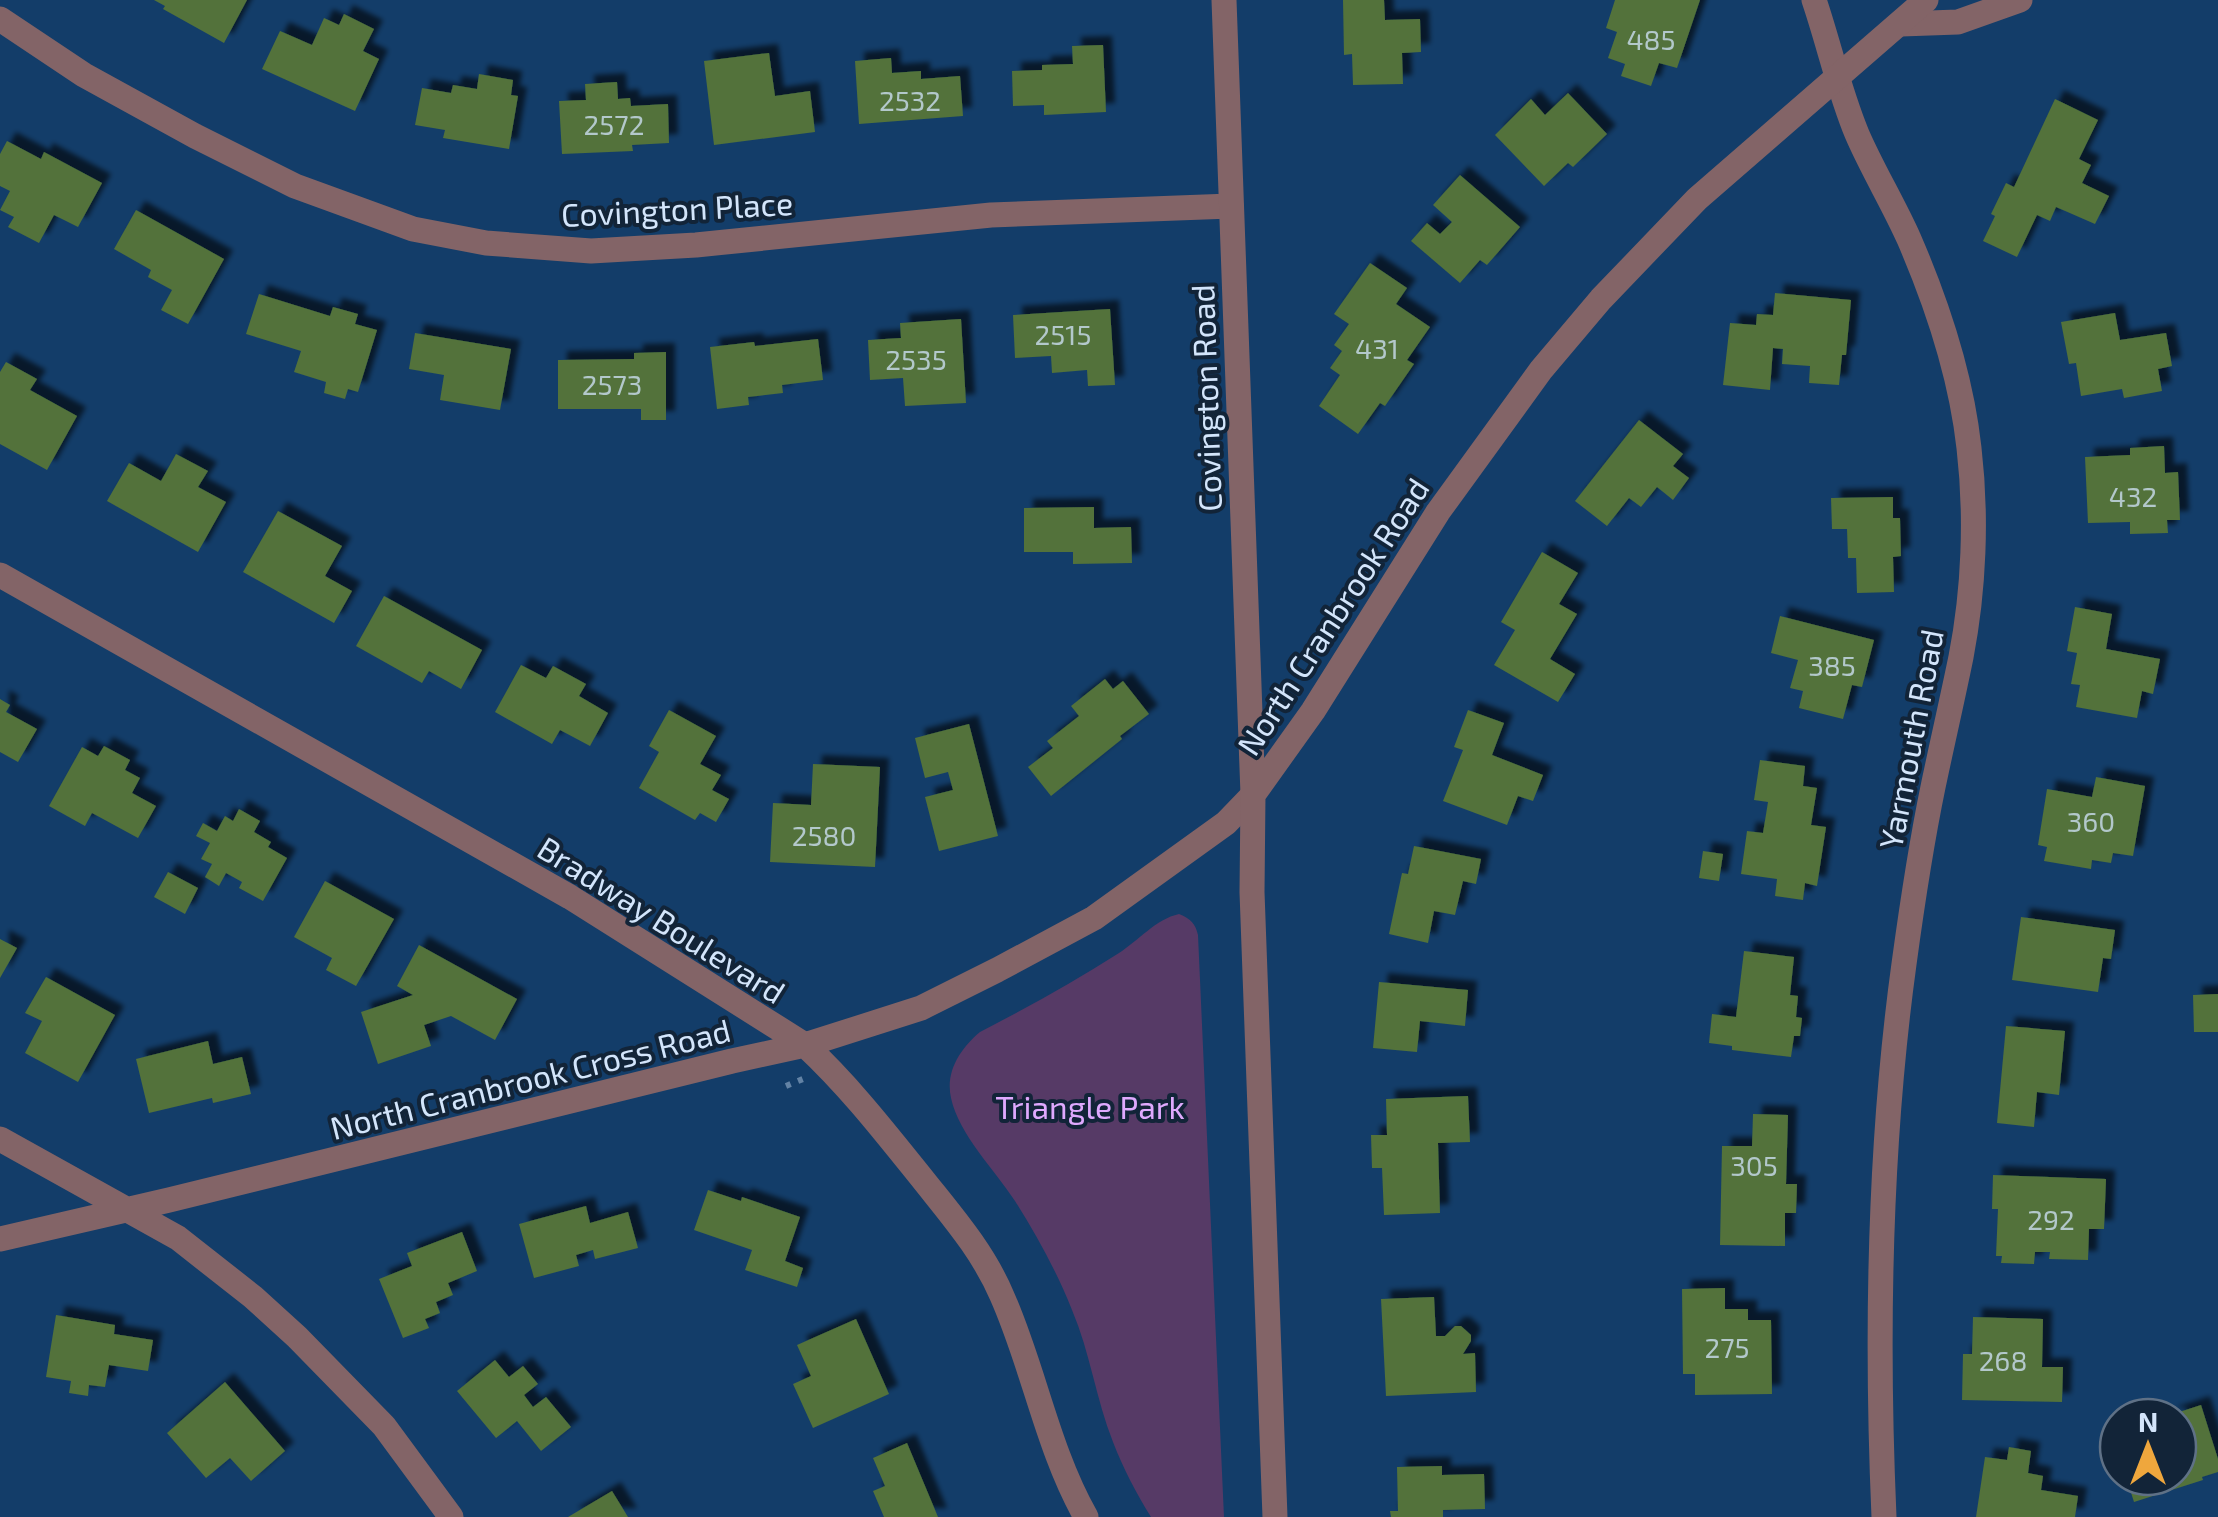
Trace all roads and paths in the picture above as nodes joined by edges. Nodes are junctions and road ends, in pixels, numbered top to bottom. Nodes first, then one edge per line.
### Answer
1 (1224, 0) edge
2 (1814, 0) edge
3 (1926, 0) edge
4 (2020, 0) edge
5 (0, 19) edge
6 (1900, 24) junction
7 (1838, 76) junction
8 (1231, 206) junction
9 (0, 575) edge
10 (1253, 794) junction
11 (805, 1045) junction
12 (0, 1139) edge
13 (125, 1210) junction
14 (0, 1238) edge
15 (451, 1517) edge
16 (1086, 1517) edge
17 (1274, 1517) edge
18 (1884, 1517) edge

1 - 8 street, Covington Road
2 - 7 street, Yarmouth Road
3 - 6 street, North Cranbrook Road
4 - 6 street
5 - 8 street, Covington Place
6 - 7 street, North Cranbrook Road
7 - 10 street, North Cranbrook Road
7 - 18 street, Yarmouth Road
8 - 10 street, Covington Road
9 - 11 street, Bradway Boulevard
10 - 11 street, North Cranbrook Cross Road
10 - 17 street, North Cranbrook Road
11 - 13 street, North Cranbrook Cross Road
11 - 16 street, Bradway Boulevard
12 - 13 street
13 - 14 street, North Cranbrook Cross Road
13 - 15 street

